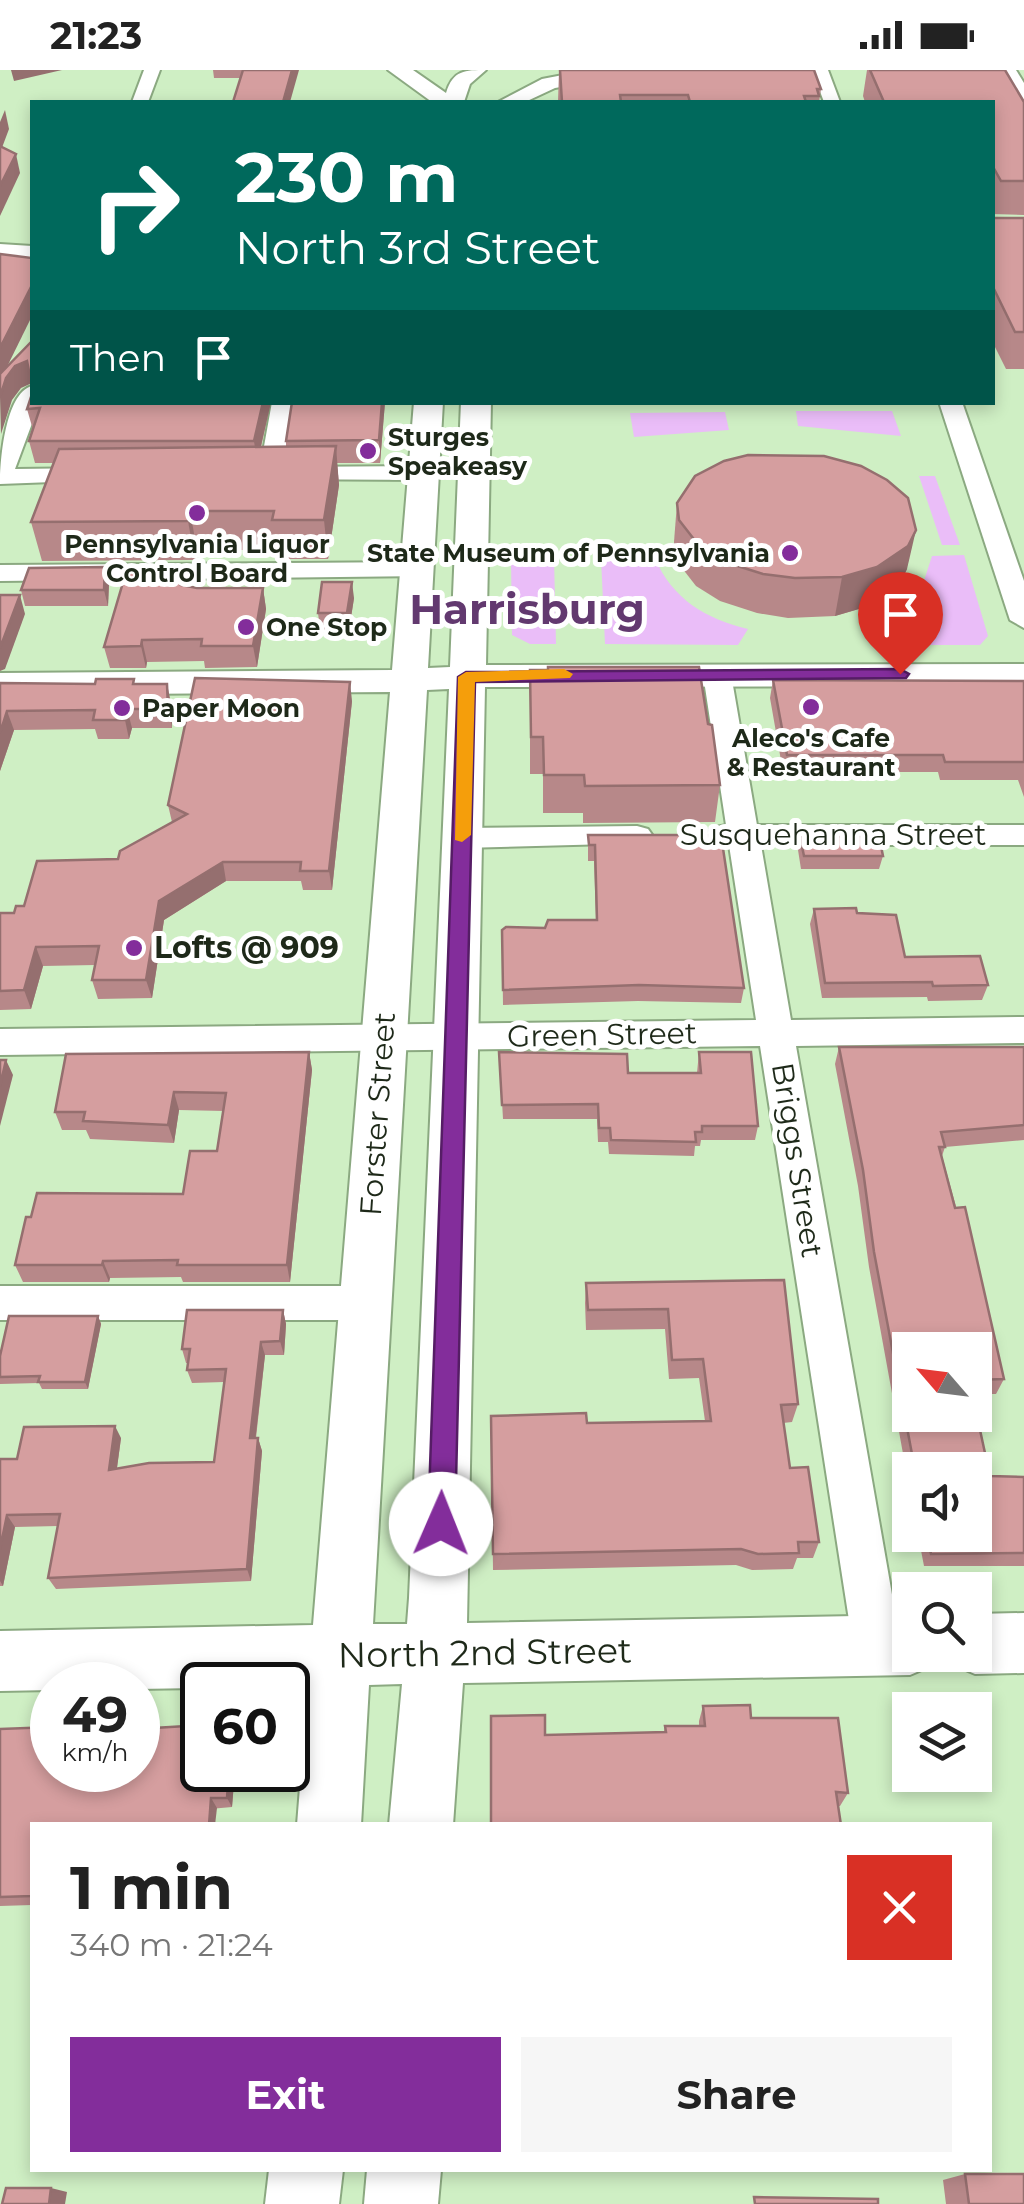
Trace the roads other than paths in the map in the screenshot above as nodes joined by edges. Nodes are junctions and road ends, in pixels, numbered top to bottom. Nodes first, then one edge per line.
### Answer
1 (152, 70) edge
2 (398, 70) edge
3 (626, 70) edge
4 (820, 70) edge
5 (1008, 70) edge
6 (480, 76) edge
7 (1024, 96) edge
8 (141, 100) edge
9 (441, 100) edge
10 (454, 100) edge
11 (513, 100) edge
12 (831, 100) edge
13 (0, 252) edge
14 (30, 253) edge
15 (0, 265) edge
16 (30, 268) edge
17 (30, 396) edge
18 (0, 398) edge
19 (30, 401) edge
20 (283, 405) edge
21 (430, 405) edge
22 (476, 405) edge
23 (951, 405) edge
24 (424, 473) junction
25 (116, 475) edge
26 (0, 476) edge
27 (417, 570) junction
28 (0, 573) edge
29 (1024, 620) edge
30 (717, 674) junction
31 (1024, 675) edge
32 (466, 677) junction
33 (409, 680) junction
34 (0, 684) edge
35 (744, 835) junction
36 (1024, 835) edge
37 (462, 838) junction
38 (1024, 1030) edge
39 (776, 1034) junction
40 (455, 1037) junction
41 (383, 1038) junction
42 (0, 1042) edge
43 (364, 1303) junction
44 (0, 1304) edge
45 (892, 1641) edge
46 (1024, 1643) edge
47 (992, 1644) edge
48 (892, 1646) edge
49 (434, 1653) junction
50 (338, 1656) junction
51 (0, 1661) edge
52 (329, 1822) edge
53 (421, 1822) edge
54 (306, 2172) edge
55 (404, 2172) edge
56 (302, 2204) edge
57 (401, 2204) edge

1 - 8 street
2 - 9 main road
3 - 11 main road
4 - 12 street
5 - 7 street
6 - 10 main road
13 - 14 main road
15 - 16 street
17 - 18 street
19 - 26 street
20 - 24 street
21 - 24 main road, Forster Street
22 - 32 main road
23 - 29 street
24 - 27 main road, Forster Street
25 - 26 street
27 - 28 street
27 - 33 main road, Forster Street
30 - 31 main road
30 - 32 main road
30 - 35 street, Briggs Street
32 - 33 main road
32 - 37 main road
33 - 34 main road
33 - 41 main road, Forster Street
35 - 36 street, Susquehanna Street
35 - 37 street, Susquehanna Street
35 - 39 street, Briggs Street
37 - 40 main road
38 - 39 street, Green Street
39 - 40 street, Green Street
39 - 45 street, Briggs Street
40 - 41 street, Green Street
40 - 49 main road
41 - 42 street, Green Street
41 - 43 main road, Forster Street
43 - 44 street
43 - 50 main road, Forster Street
46 - 47 main road
48 - 49 main road, North 2nd Street
49 - 50 main road, North 2nd Street
49 - 53 main road
50 - 51 main road, North 2nd Street
50 - 52 main road, Forster Street
54 - 56 main road
55 - 57 main road

